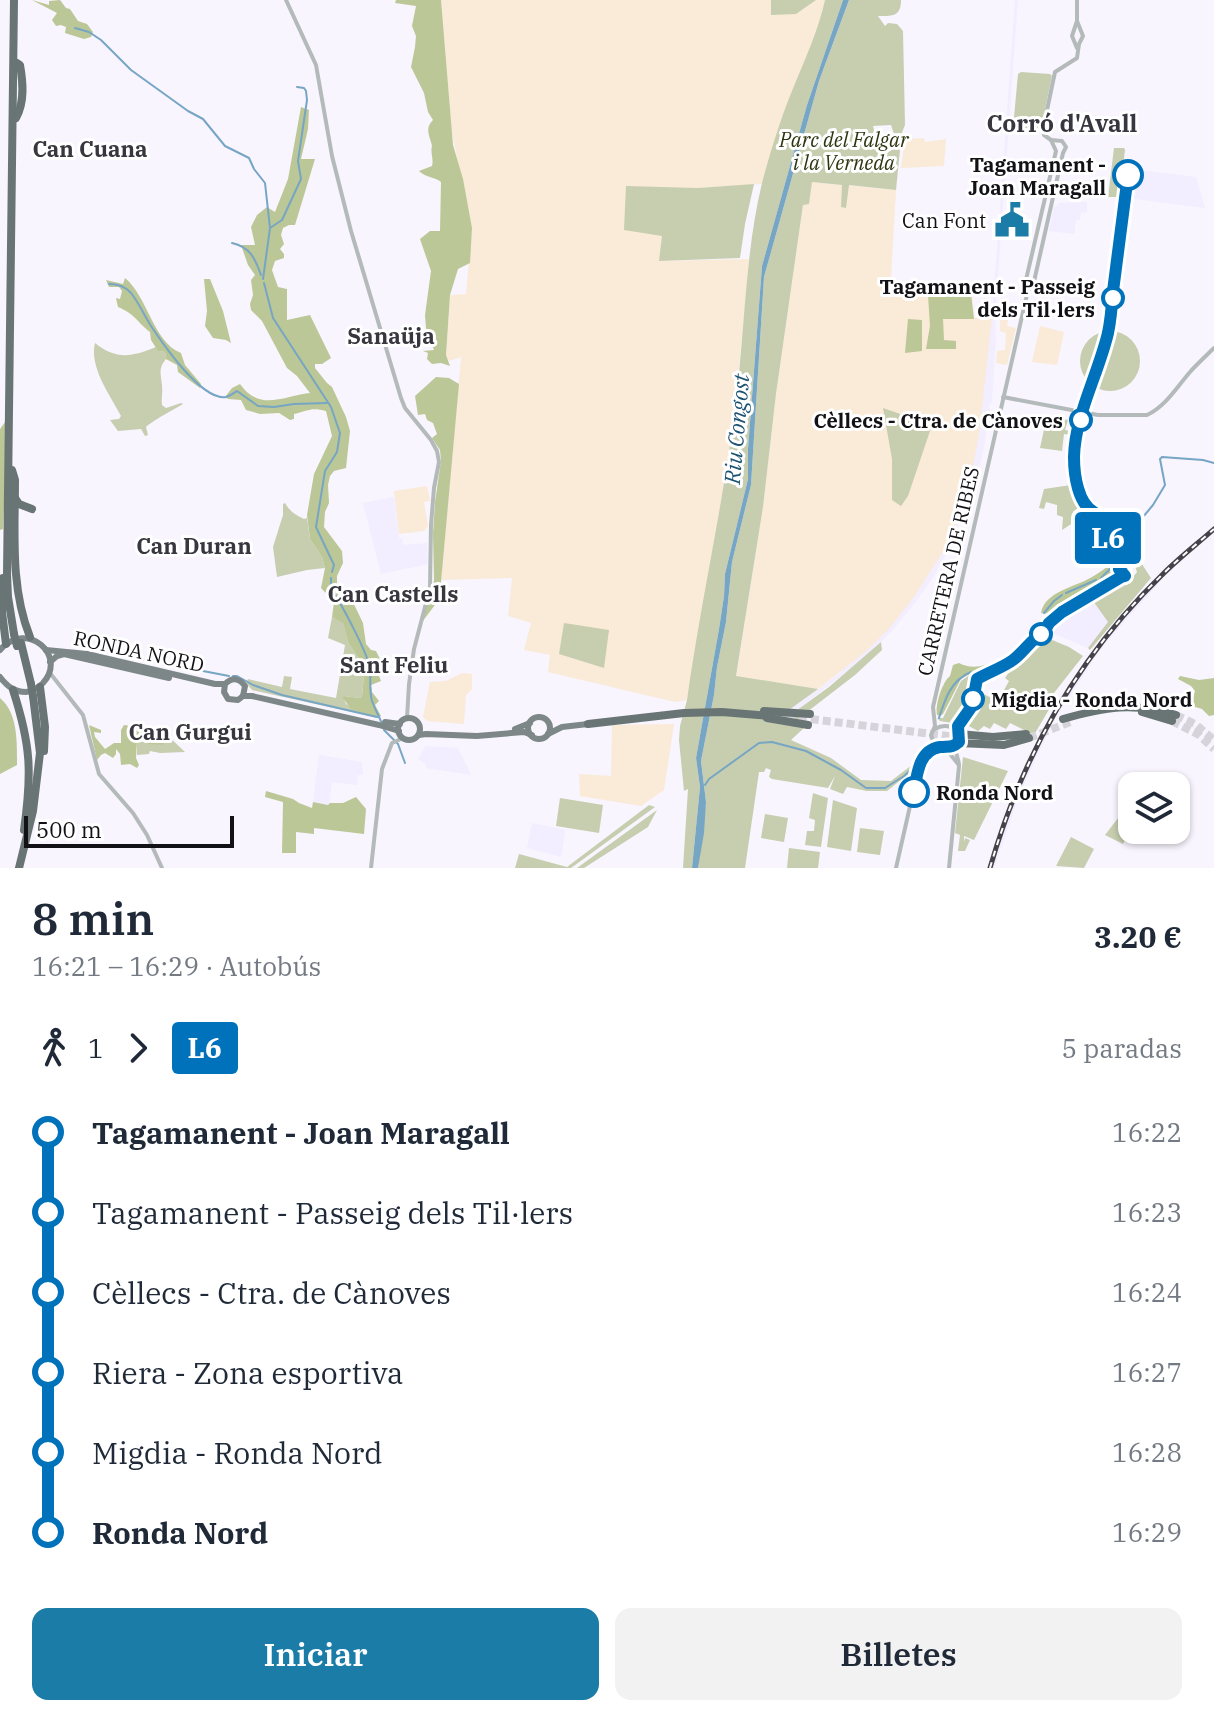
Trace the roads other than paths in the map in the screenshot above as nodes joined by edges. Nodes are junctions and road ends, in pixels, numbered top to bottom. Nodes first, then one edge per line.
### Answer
1 (16, 0) edge
2 (286, 0) edge
3 (1077, 0) edge
4 (1077, 21) junction
5 (1074, 30) junction
6 (1081, 30) junction
7 (1074, 38) junction
8 (1081, 39) junction
9 (1078, 49) junction
10 (1055, 145) junction
11 (1063, 153) junction
12 (1028, 290) junction
13 (1214, 348) edge
14 (1003, 397) junction
15 (12, 470) junction
16 (8, 486) junction
17 (15, 498) junction
18 (14, 517) junction
19 (30, 637) junction
20 (18, 639) junction
21 (3, 647) edge
22 (46, 650) junction
23 (50, 662) junction
24 (48, 675) junction
25 (0, 677) edge
26 (32, 686) junction
27 (224, 688) junction
28 (13, 690) junction
29 (244, 693) junction
30 (739, 712) junction
31 (810, 714) dead end
32 (770, 715) dead end
33 (407, 718) junction
34 (1174, 718) tunnel mouth
35 (935, 719) junction
36 (548, 721) junction
37 (1066, 721) tunnel mouth
38 (588, 722) junction
39 (530, 723) junction
40 (808, 725) dead end
41 (944, 726) junction
42 (420, 731) junction
43 (932, 731) junction
44 (548, 734) junction
45 (532, 735) junction
46 (398, 736) junction
47 (1027, 736) tunnel mouth
48 (960, 740) junction
49 (933, 741) junction
50 (943, 747) junction
51 (930, 751) junction
52 (959, 766) junction
53 (26, 833) junction
54 (16, 868) edge
55 (162, 868) edge
56 (371, 868) edge
57 (896, 868) edge
58 (949, 868) edge

1 - 15 highway
1 - 16 highway
2 - 33 street
3 - 4 street
4 - 5 street
4 - 6 street
5 - 6 street
5 - 7 street
6 - 8 street
7 - 8 street
7 - 9 street
8 - 9 street, CARRETERA DE RIBES
9 - 10 street, CARRETERA DE RIBES
10 - 11 street
10 - 11 street
10 - 12 street, CARRETERA DE RIBES
11 - 12 street, CARRETERA DE RIBES
12 - 14 street, CARRETERA DE RIBES
13 - 14 street
14 - 35 street, CARRETERA DE RIBES
15 - 17 highway
15 - 20 highway
16 - 20 highway
16 - 21 highway
17 - 18 highway
17 - 18 highway
18 - 19 highway
19 - 21 main road
19 - 22 main road
20 - 26 highway
22 - 23 main road
22 - 27 main road, RONDA NORD
23 - 24 main road
23 - 27 main road, RONDA NORD
24 - 26 main road
24 - 55 street
25 - 28 main road
26 - 28 main road
26 - 53 highway, bridge
26 - 53 highway
27 - 29 main road
27 - 29 main road
28 - 53 highway
29 - 46 main road
30 - 31 highway
30 - 32 highway
30 - 38 highway
30 - 40 highway
33 - 42 main road
33 - 46 main road
34 - 37 highway
35 - 41 street
35 - 43 street, CARRETERA DE RIBES
36 - 38 main road
36 - 39 main road
36 - 44 main road
38 - 44 main road
39 - 42 main road
39 - 45 main road
41 - 43 street
41 - 48 street
42 - 45 main road
42 - 46 main road
43 - 49 street, CARRETERA DE RIBES
44 - 45 main road
46 - 56 street
47 - 48 highway
48 - 50 street
48 - 52 street
49 - 50 street
49 - 51 street
50 - 51 street
50 - 52 street
51 - 57 street
52 - 58 street
53 - 54 highway

